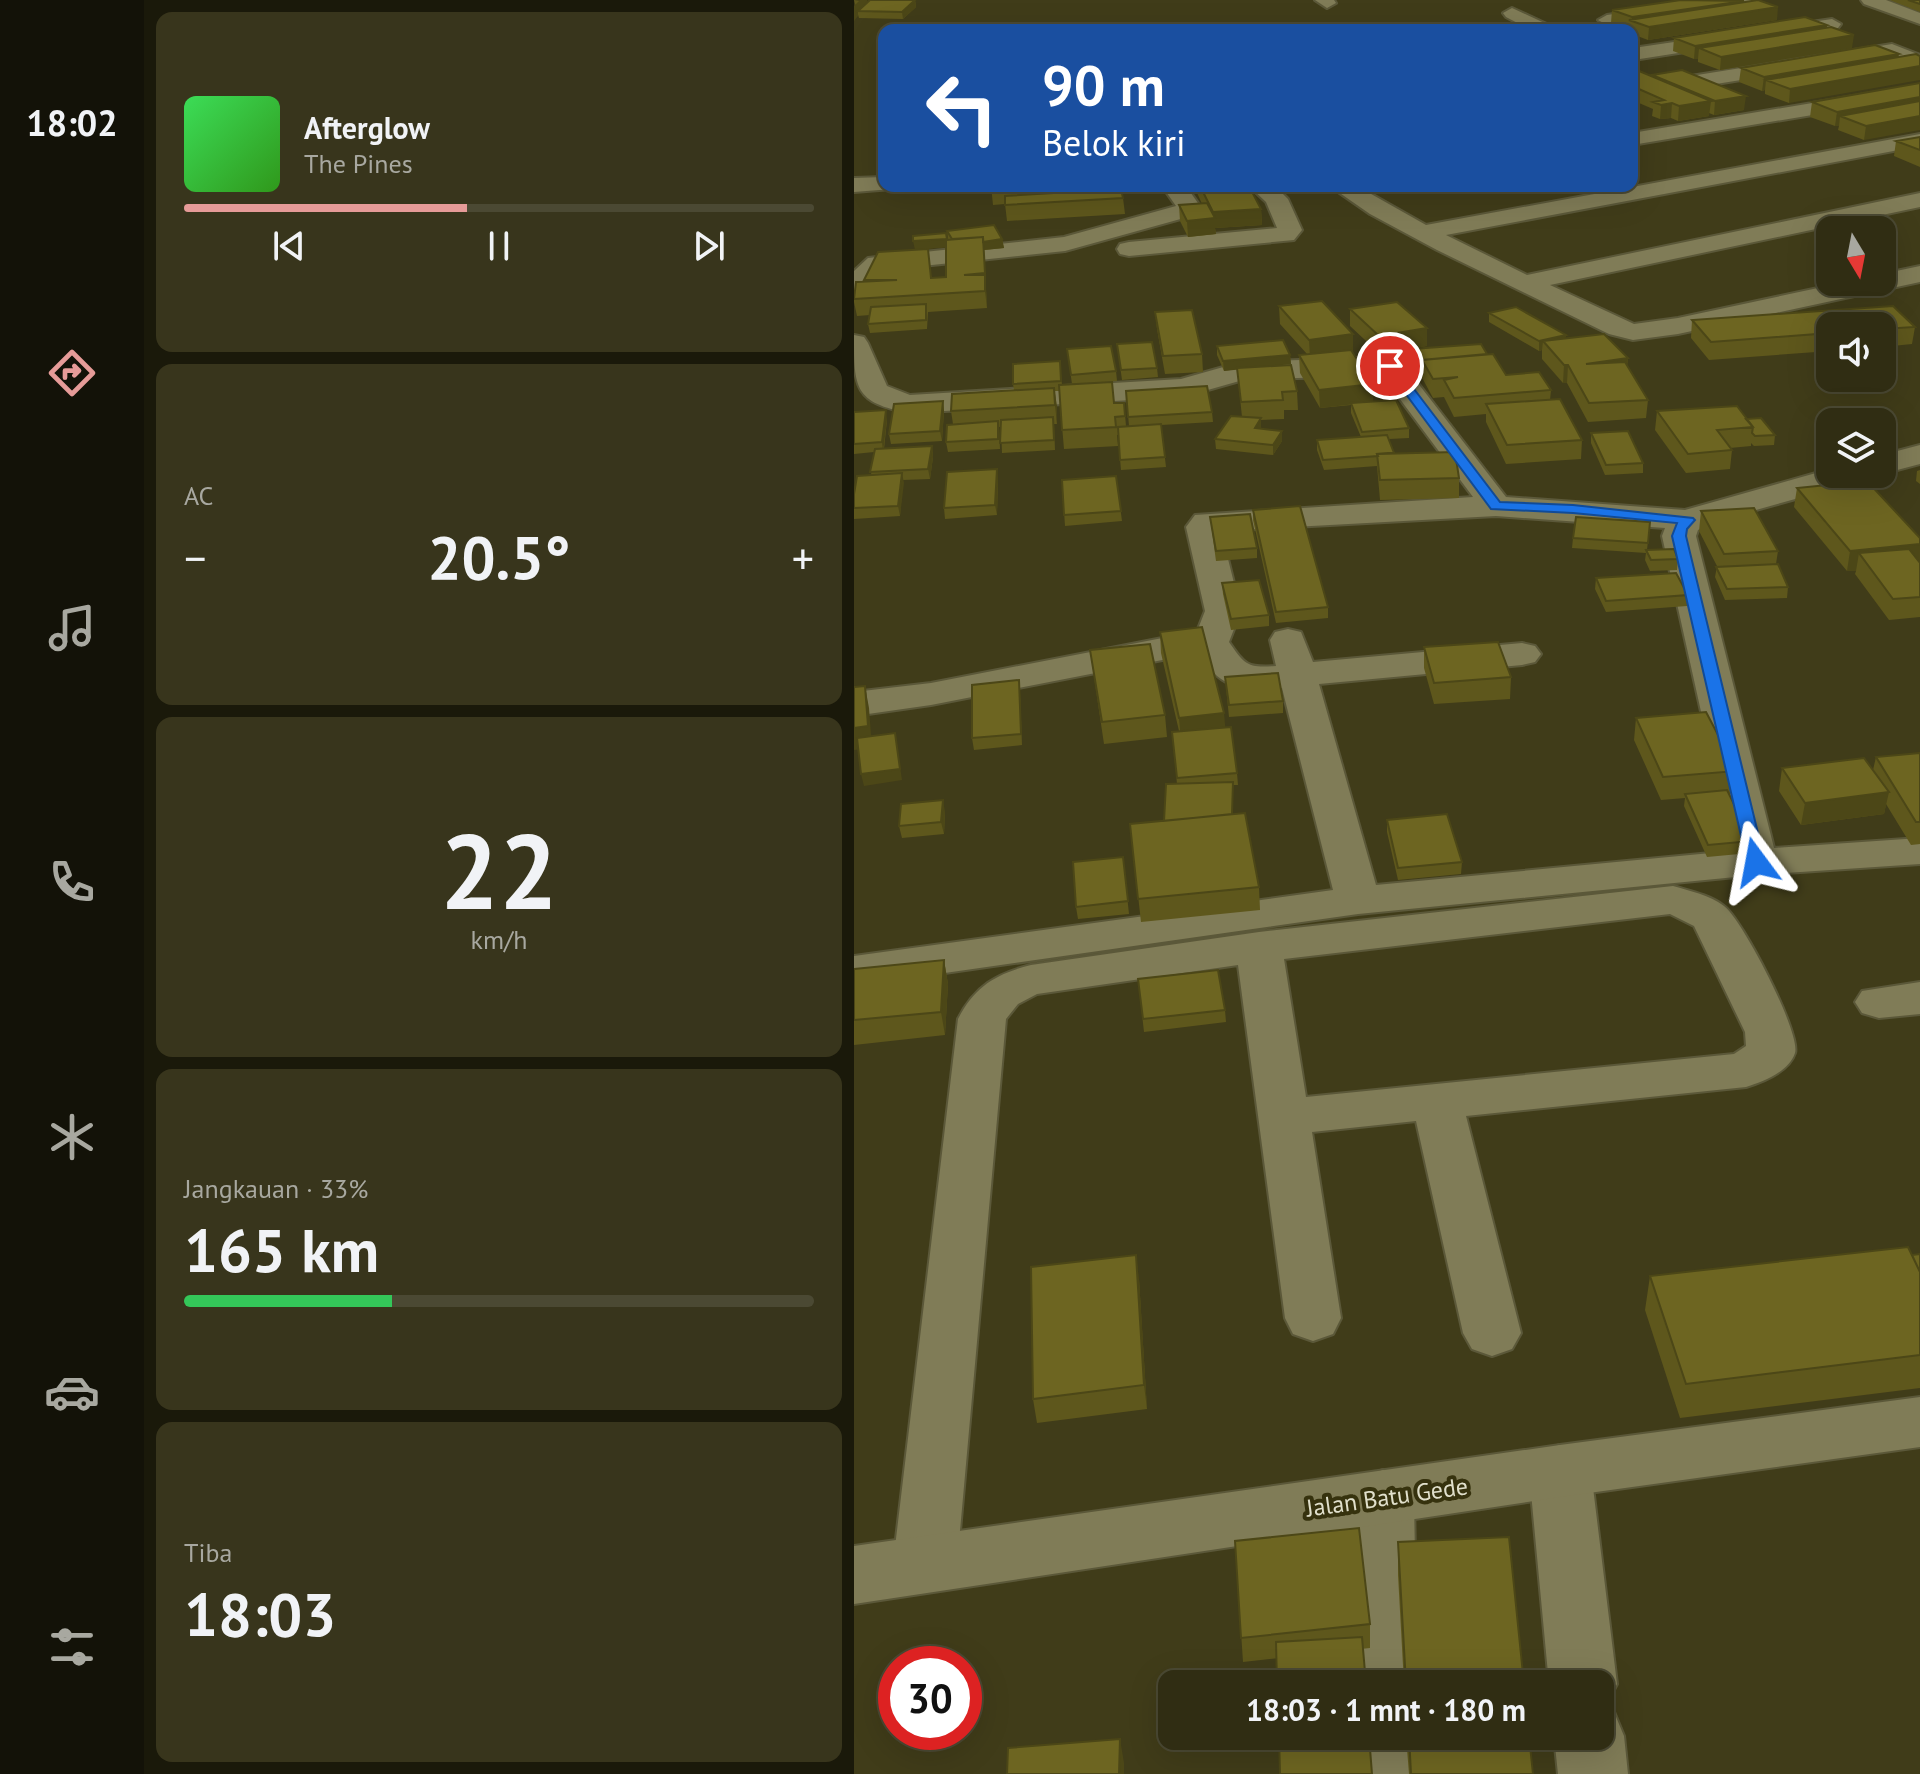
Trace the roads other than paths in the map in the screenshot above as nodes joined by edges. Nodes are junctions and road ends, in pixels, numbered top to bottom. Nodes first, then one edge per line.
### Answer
1 (1749, 0) edge
2 (1870, 0) edge
3 (1804, 12) dead end
4 (1512, 13) dead end
5 (1920, 19) edge
6 (1607, 20) dead end
7 (1533, 24) edge
8 (1844, 29) junction
9 (1892, 50) junction
10 (1638, 52) edge
11 (1638, 53) edge
12 (1920, 62) edge
13 (1678, 75) junction
14 (1920, 91) edge
15 (1769, 116) junction
16 (1638, 118) edge
17 (1671, 133) junction
18 (1638, 138) edge
19 (1920, 140) edge
20 (878, 184) edge
21 (854, 185) edge
22 (1178, 192) edge
23 (1325, 192) edge
24 (1361, 192) edge
25 (1269, 193) edge
26 (1920, 200) edge
27 (1426, 232) junction
28 (1129, 249) dead end
29 (1920, 274) edge
30 (1896, 279) edge
31 (1525, 283) junction
32 (854, 285) edge
33 (1817, 296) edge
34 (854, 343) edge
35 (1920, 454) edge
36 (1896, 461) edge
37 (1816, 483) edge
38 (1496, 506) junction
39 (1688, 520) junction
40 (1209, 645) junction
41 (1522, 654) dead end
42 (1292, 657) junction
43 (854, 704) edge
44 (1920, 851) edge
45 (1756, 862) junction
46 (1358, 900) junction
47 (1259, 947) junction
48 (854, 971) edge
49 (1437, 1101) junction
50 (1283, 1117) junction
51 (1313, 1318) dead end
52 (1492, 1333) dead end
53 (1920, 1422) edge
54 (1560, 1471) junction
55 (1383, 1497) junction
56 (925, 1564) junction
57 (854, 1575) edge
58 (1383, 1670) edge
59 (1581, 1670) edge
60 (1383, 1750) edge
61 (1590, 1750) edge
62 (1383, 1774) edge
63 (1593, 1774) edge

1 - 6 street
2 - 5 street
3 - 8 street
4 - 7 street
8 - 9 street
8 - 10 street
9 - 12 street
9 - 13 street
11 - 13 street
13 - 15 street
14 - 15 street
15 - 17 street
16 - 17 street
17 - 18 street
19 - 27 street
20 - 21 street
22 - 32 street
23 - 25 street
24 - 27 street
25 - 28 street
26 - 31 street
27 - 31 street
29 - 30 street
31 - 33 street
34 - 38 street
35 - 36 street
37 - 39 street
38 - 39 street
38 - 40 street
39 - 45 street
40 - 42 street
40 - 43 street
41 - 42 street
42 - 46 street
44 - 45 street
45 - 46 street
46 - 48 street
47 - 49 street
47 - 50 street
47 - 56 street
49 - 50 street
49 - 52 street
50 - 51 street
53 - 54 street, Jalan Batu Gede
54 - 55 street, Jalan Batu Gede
54 - 59 street
55 - 56 street, Jalan Batu Gede
55 - 58 street
56 - 57 street, Jalan Batu Gede
60 - 62 street
61 - 63 street

